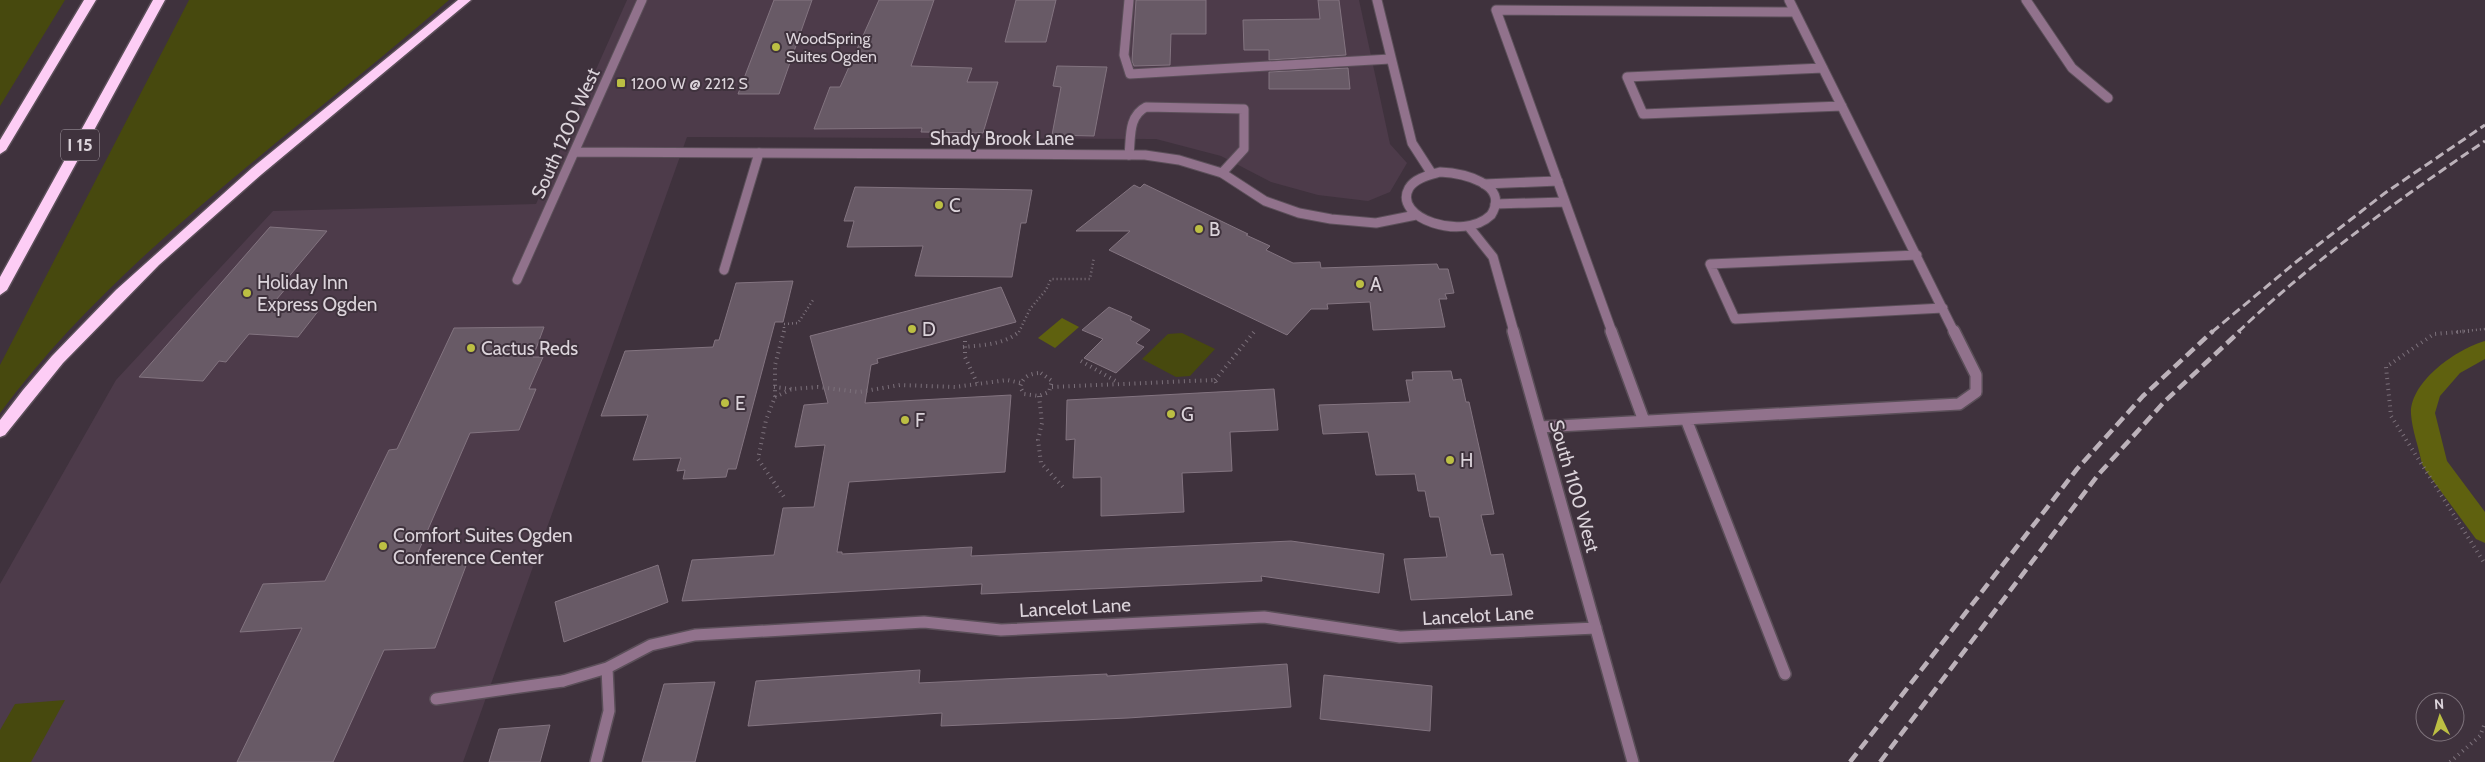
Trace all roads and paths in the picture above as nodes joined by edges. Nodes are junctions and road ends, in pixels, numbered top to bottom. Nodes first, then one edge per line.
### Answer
1 (90, 0) edge
2 (160, 0) edge
3 (465, 0) edge
4 (642, 0) edge
5 (1129, 0) edge
6 (1377, 0) edge
7 (1789, 0) edge
8 (2026, 0) edge
9 (1795, 12) junction
10 (1390, 59) junction
11 (1823, 68) junction
12 (2108, 98) dead end
13 (1842, 106) junction
14 (0, 150) edge
15 (575, 152) junction
16 (759, 153) junction
17 (1129, 155) junction
18 (1222, 173) junction
19 (1432, 174) junction
20 (1558, 180) junction
21 (1484, 184) junction
22 (1565, 202) junction
23 (1495, 204) junction
24 (1416, 215) junction
25 (1469, 227) junction
26 (1917, 255) junction
27 (1094, 257) dead end
28 (724, 270) dead end
29 (517, 280) dead end
30 (0, 290) edge
31 (813, 300) dead end
32 (1943, 308) junction
33 (2485, 329) edge
34 (1254, 332) dead end
35 (965, 341) dead end
36 (963, 347) junction
37 (1081, 361) dead end
38 (1215, 380) junction
39 (1020, 383) junction
40 (976, 384) junction
41 (1120, 384) junction
42 (1216, 384) dead end
43 (774, 387) junction
44 (1052, 387) junction
45 (792, 390) junction
46 (1040, 396) junction
47 (775, 397) junction
48 (1686, 419) junction
49 (1644, 421) junction
50 (1540, 427) junction
51 (0, 431) edge
52 (1063, 487) dead end
53 (784, 497) dead end
54 (2485, 564) edge
55 (1596, 628) junction
56 (607, 668) junction
57 (1785, 674) dead end
58 (436, 699) dead end
59 (2485, 723) edge
60 (596, 762) edge
61 (1634, 762) edge
62 (2450, 762) edge

1 - 14 highway
2 - 30 highway, I 15
3 - 51 highway
4 - 15 street, South 1200 West
5 - 10 street
6 - 10 street
7 - 9 street
8 - 12 street
9 - 11 street
9 - 20 street
10 - 19 street
11 - 13 street
11 - 13 street
13 - 26 street
15 - 16 street, Shady Brook Lane
15 - 29 street, South 1200 West
16 - 17 street, Shady Brook Lane
16 - 28 street
17 - 18 street, Shady Brook Lane
17 - 18 street
18 - 24 street, Shady Brook Lane
19 - 21 street
19 - 24 street
20 - 21 street
20 - 22 street
21 - 23 street
22 - 23 street
22 - 49 street
23 - 25 street
24 - 25 street
25 - 50 street, South 1100 West
26 - 32 street
26 - 32 street
27 - 36 path
31 - 43 path
32 - 48 street
33 - 54 path
34 - 38 path
35 - 36 path
36 - 40 path
37 - 41 path
38 - 41 path
38 - 42 path
39 - 40 path
39 - 44 path
39 - 46 path
40 - 45 path
41 - 44 path
43 - 45 path
43 - 47 path
44 - 46 path
45 - 47 path
46 - 52 path
47 - 53 path
48 - 49 street
48 - 57 street
49 - 50 street
50 - 55 street, South 1100 West
55 - 56 street, Lancelot Lane
55 - 61 street, South 1100 West
56 - 58 street, Lancelot Lane
56 - 60 street
59 - 62 path

